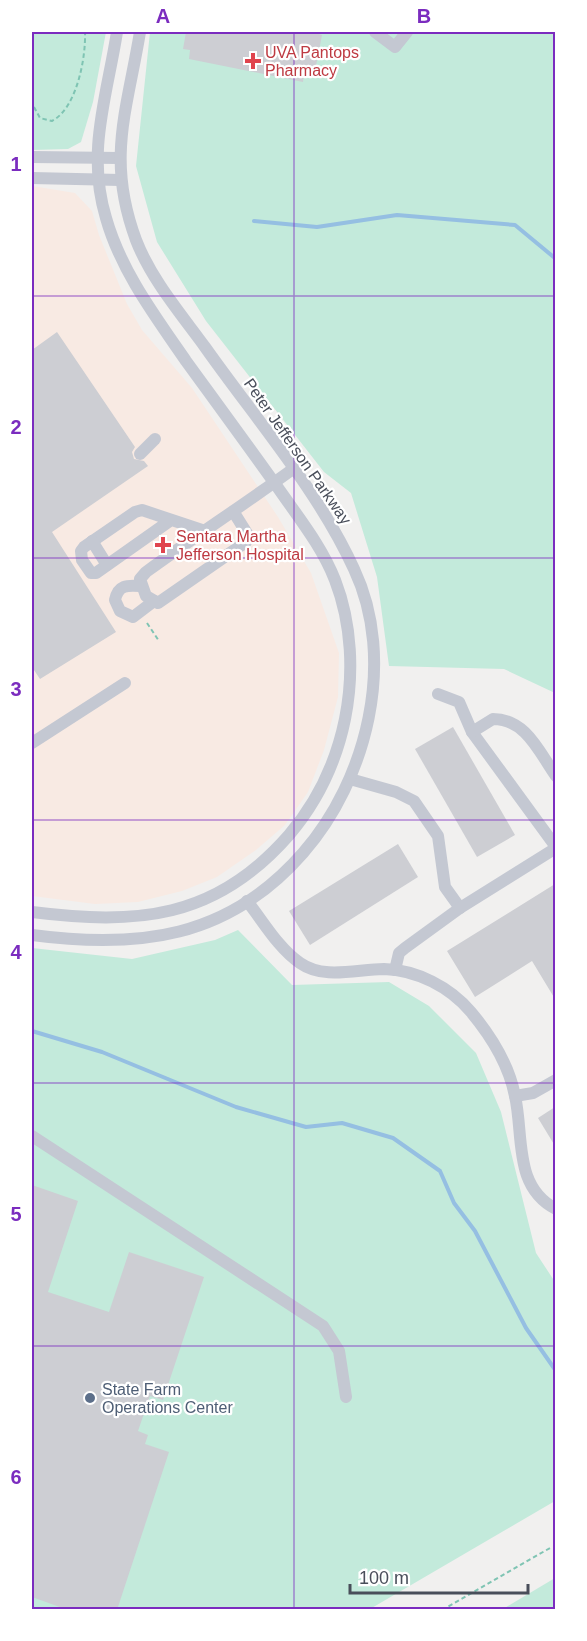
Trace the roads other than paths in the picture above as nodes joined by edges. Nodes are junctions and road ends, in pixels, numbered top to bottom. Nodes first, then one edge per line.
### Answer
1 (117, 32) edge
2 (140, 32) edge
3 (375, 32) edge
4 (407, 32) edge
5 (32, 157) edge
6 (97, 158) junction
7 (119, 158) junction
8 (32, 178) edge
9 (98, 180) junction
10 (120, 180) junction
11 (293, 470) junction
12 (274, 483) junction
13 (233, 511) junction
14 (171, 520) junction
15 (205, 531) junction
16 (92, 541) junction
17 (107, 565) junction
18 (140, 586) junction
19 (154, 601) junction
20 (125, 683) dead end
21 (438, 694) dead end
22 (472, 732) junction
23 (32, 743) edge
24 (555, 776) edge
25 (350, 779) junction
26 (555, 847) edge
27 (247, 901) junction
28 (460, 908) junction
29 (32, 912) edge
30 (32, 934) edge
31 (395, 970) junction
32 (555, 1080) edge
33 (515, 1096) junction
34 (32, 1136) edge
35 (555, 1209) edge
36 (346, 1397) dead end

1 - 6 street
2 - 7 street, Peter Jefferson Parkway
3 - 4 street
5 - 6 street
6 - 7 street
6 - 9 street
7 - 10 street, Peter Jefferson Parkway
8 - 9 street
9 - 10 street
9 - 12 street
10 - 11 street, Peter Jefferson Parkway
11 - 12 street
11 - 25 street, Peter Jefferson Parkway
12 - 13 street
12 - 29 street
13 - 15 street
13 - 19 street
14 - 15 street
14 - 16 street
14 - 17 street
15 - 18 street
16 - 17 street
16 - 17 street
18 - 19 street
18 - 19 street
20 - 23 street
21 - 22 street
22 - 24 street
22 - 26 street
25 - 27 street, Peter Jefferson Parkway
25 - 28 street
26 - 28 street
27 - 30 street, Peter Jefferson Parkway
27 - 31 street
28 - 31 street
31 - 33 street
32 - 33 street
33 - 35 street
34 - 36 street

